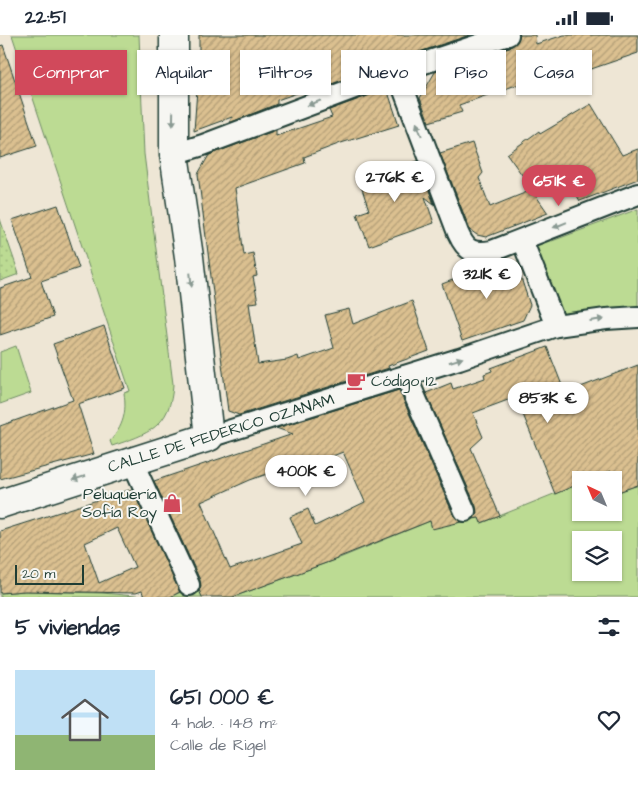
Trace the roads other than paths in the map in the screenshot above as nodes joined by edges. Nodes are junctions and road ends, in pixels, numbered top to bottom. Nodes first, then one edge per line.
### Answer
1 (174, 35) edge
2 (508, 35) edge
3 (426, 62) edge
4 (341, 93) edge
5 (406, 95) edge
6 (174, 154) junction
7 (638, 194) edge
8 (522, 240) junction
9 (638, 317) edge
10 (556, 326) junction
11 (406, 376) junction
12 (209, 437) junction
13 (132, 461) junction
14 (0, 504) edge
15 (465, 511) dead end
16 (189, 585) dead end

1 -> 6 street
2 - 3 street
4 -> 6 street
8 -> 5 street
6 -> 12 street
7 -> 8 street
8 - 10 street
10 -> 9 street, CALLE DE FEDERICO OZANAM
11 -> 10 street, CALLE DE FEDERICO OZANAM
11 - 12 street, CALLE DE FEDERICO OZANAM
11 - 15 street
12 - 13 street, CALLE DE FEDERICO OZANAM
13 -> 14 street, CALLE DE FEDERICO OZANAM
13 - 16 street

